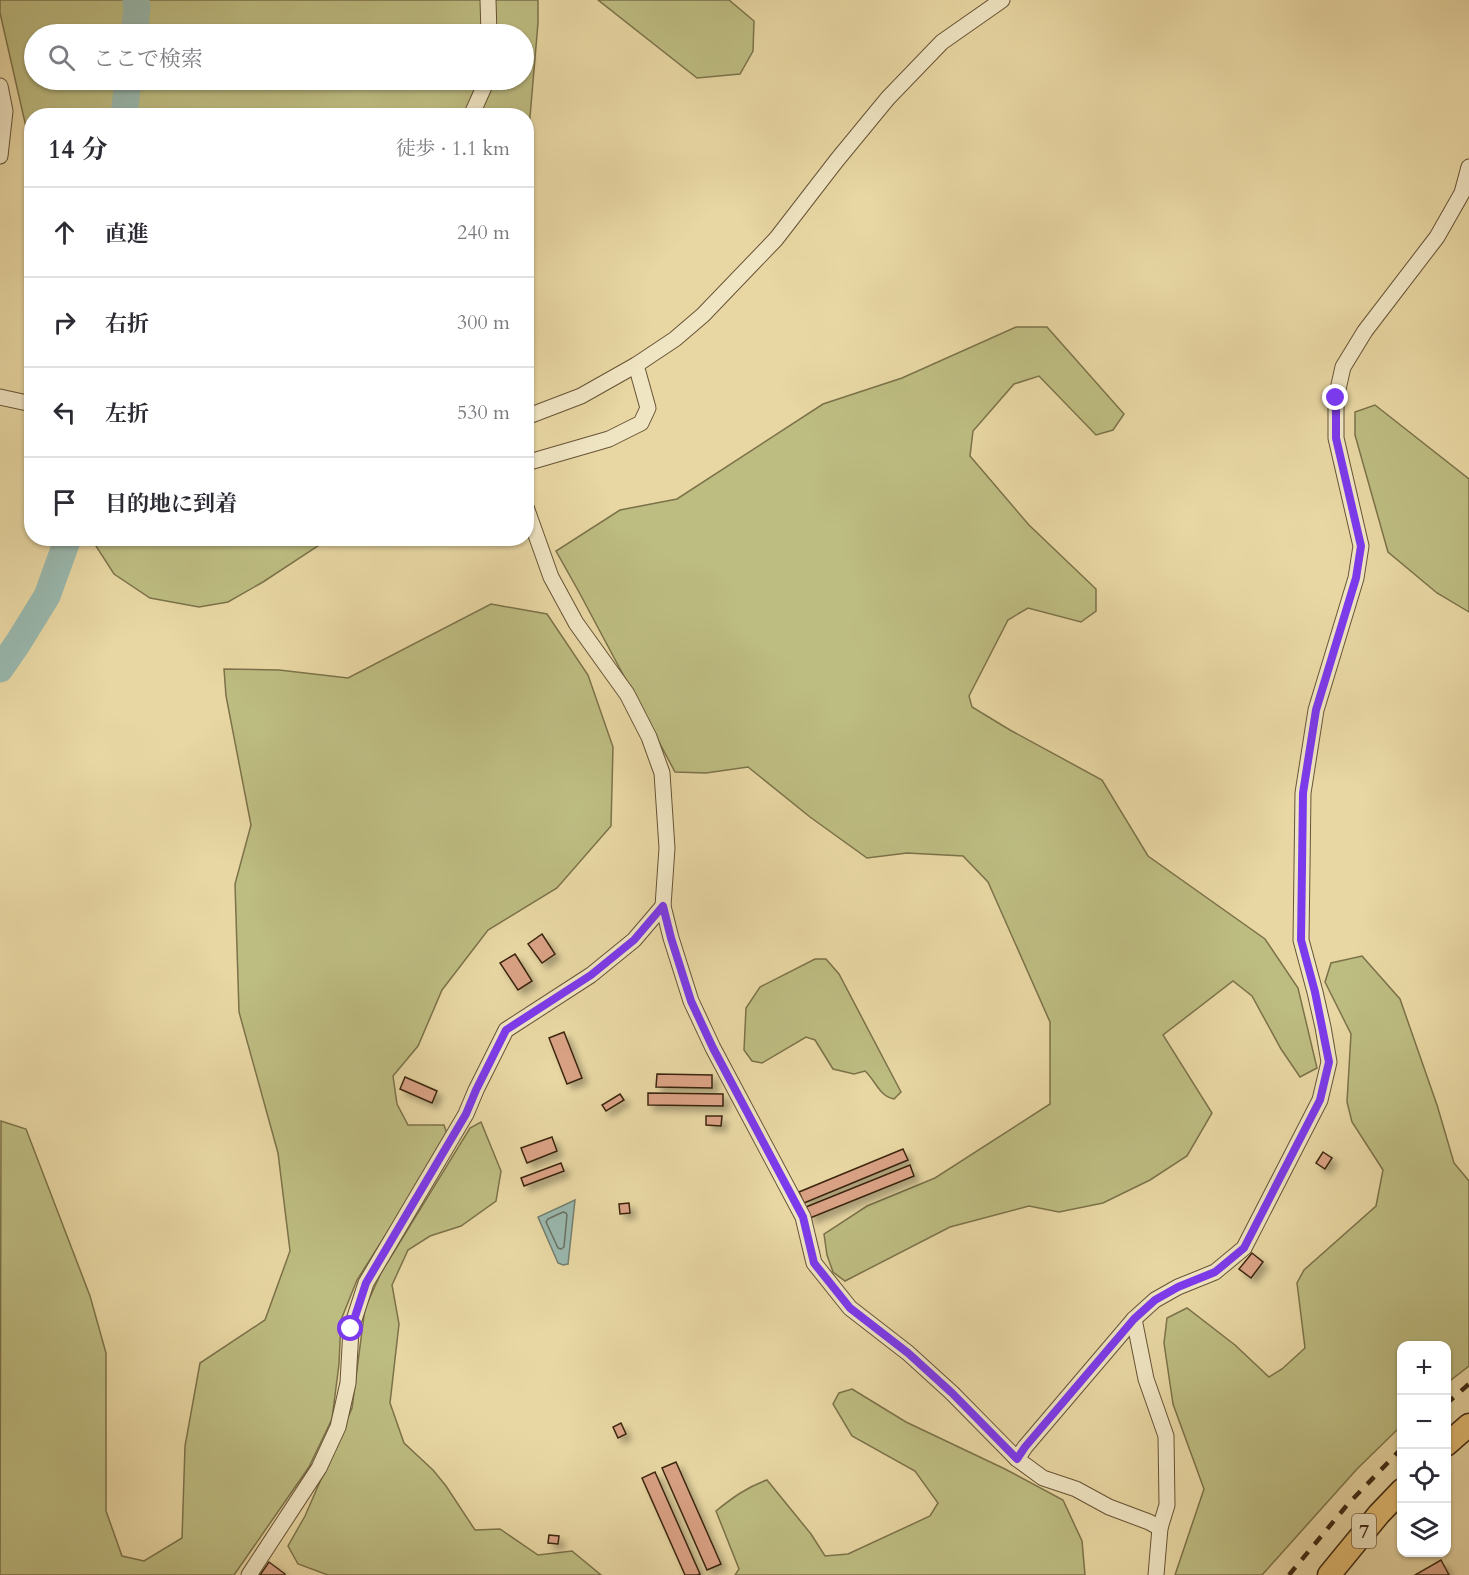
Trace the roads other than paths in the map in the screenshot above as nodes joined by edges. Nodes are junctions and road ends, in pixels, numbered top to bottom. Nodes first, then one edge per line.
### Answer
1 (488, 0) edge
2 (1002, 0) edge
3 (489, 24) edge
4 (0, 86) edge
5 (483, 90) edge
6 (475, 108) edge
7 (2, 125) edge
8 (0, 156) edge
9 (1469, 167) edge
10 (636, 364) junction
11 (0, 397) edge
12 (24, 402) edge
13 (534, 414) edge
14 (534, 461) edge
15 (534, 529) edge
16 (663, 906) junction
17 (1134, 1319) junction
18 (1469, 1425) edge
19 (1451, 1441) edge
20 (1017, 1459) junction
21 (1397, 1494) edge
22 (1160, 1527) junction
23 (249, 1575) edge
24 (1156, 1575) edge
25 (1329, 1575) edge

1 - 3 street
2 - 10 street
4 - 7 street
5 - 6 street
7 - 8 street
9 - 17 street
10 - 13 street
10 - 14 street
11 - 12 street
15 - 16 street
16 - 20 street
16 - 23 street
17 - 20 street
17 - 22 street
18 - 19 highway
20 - 22 street
21 - 25 highway, 7
22 - 24 street

